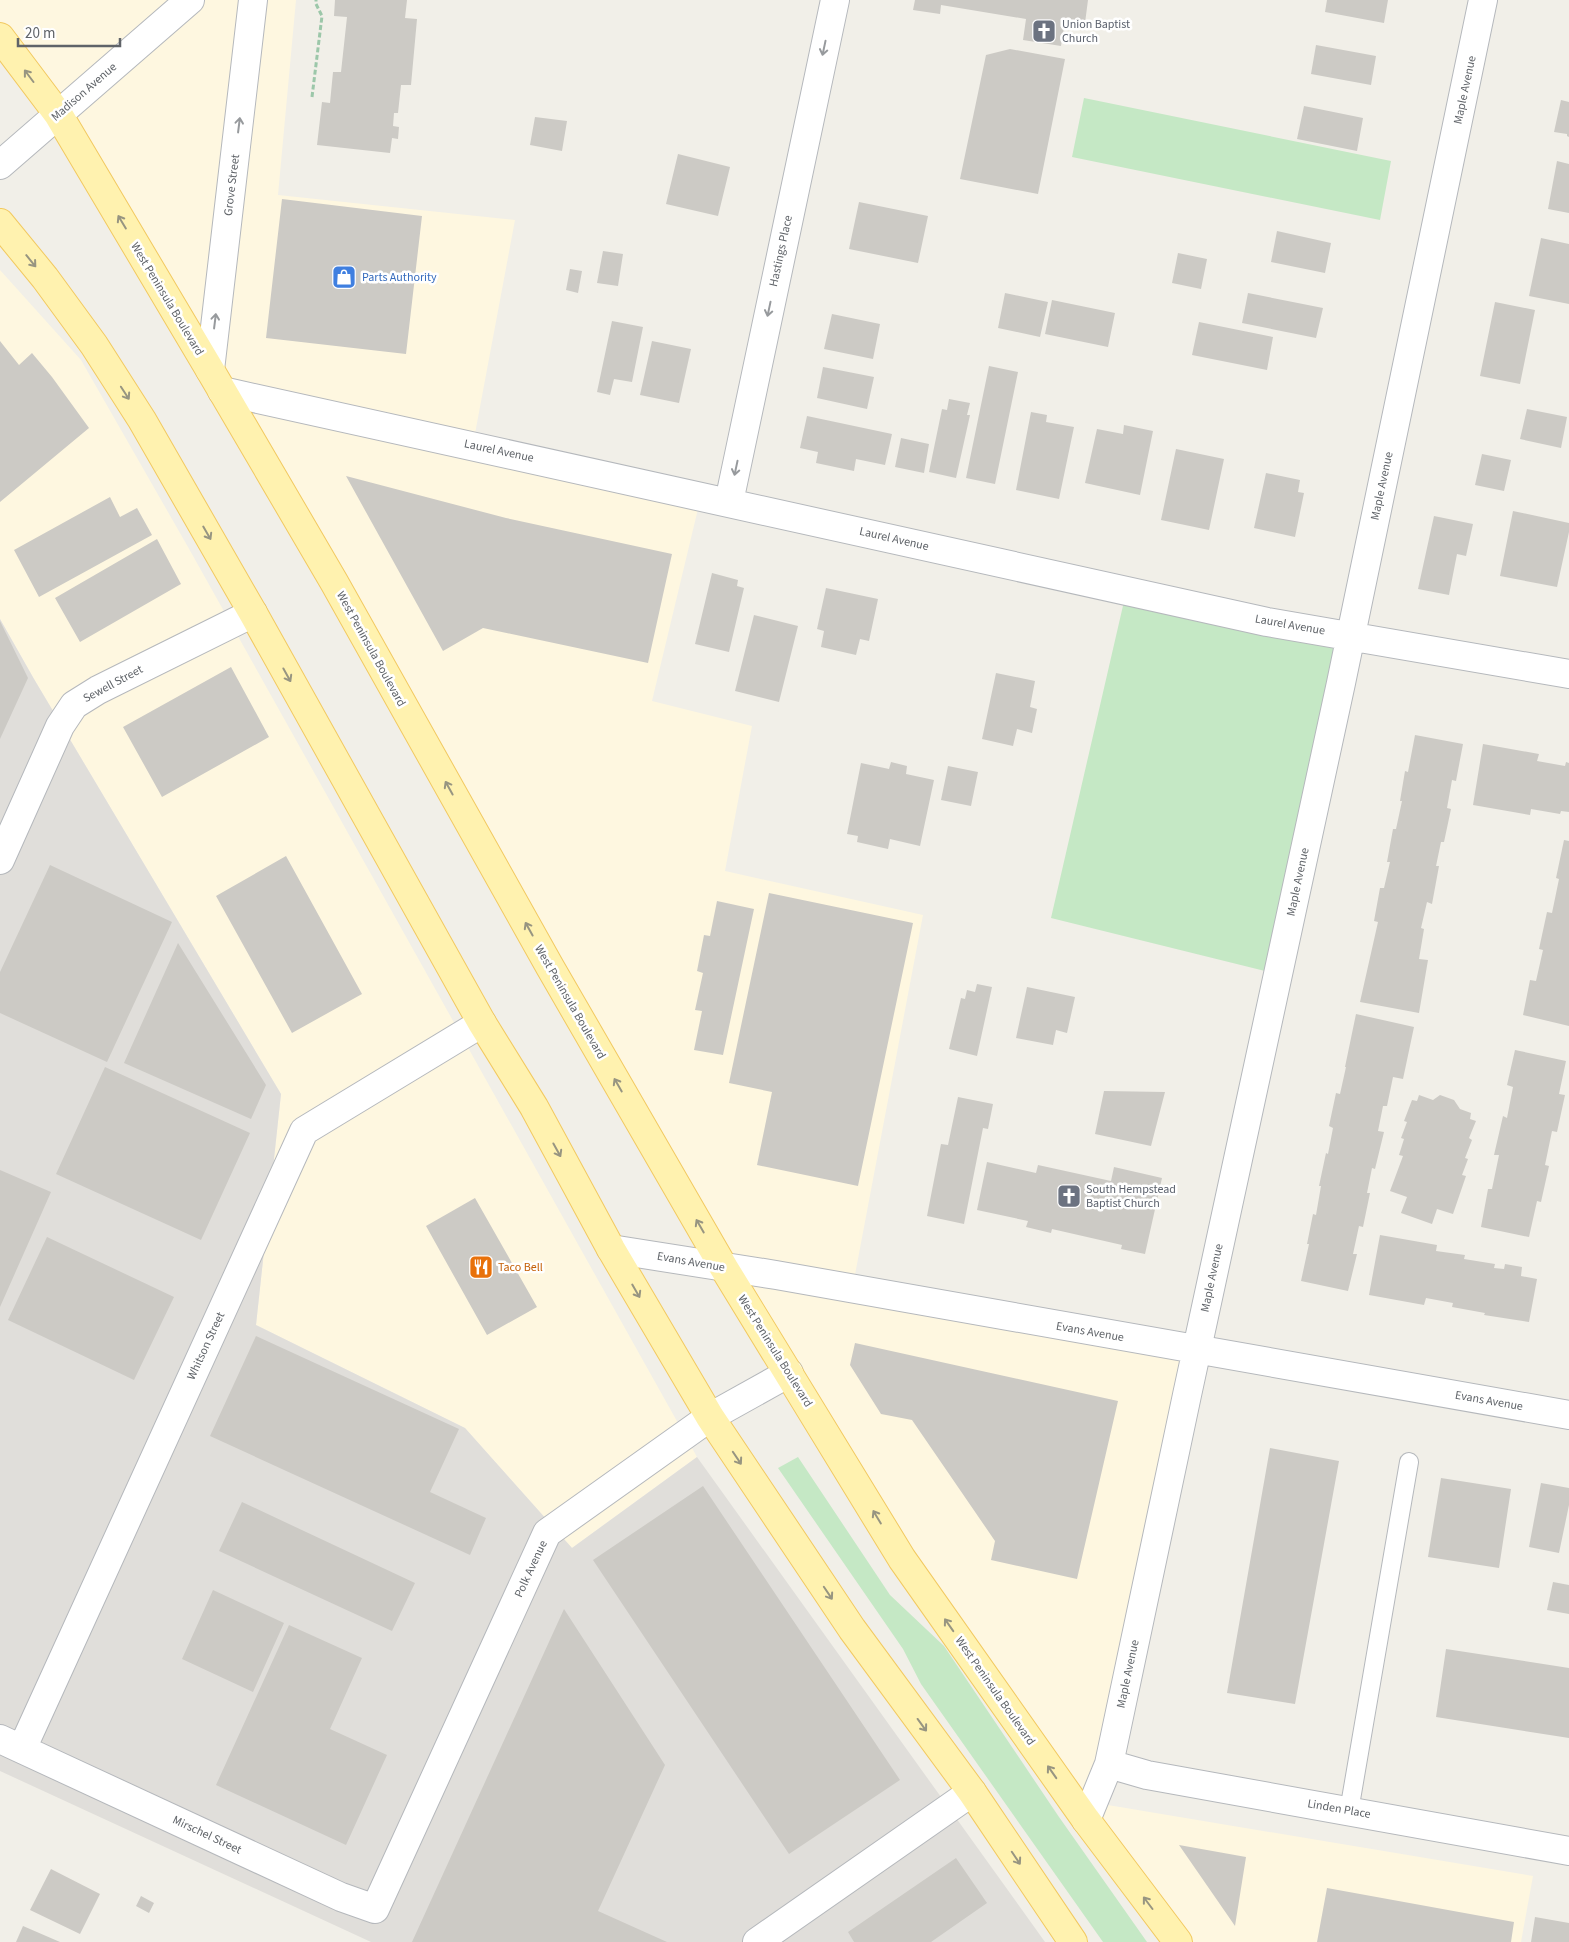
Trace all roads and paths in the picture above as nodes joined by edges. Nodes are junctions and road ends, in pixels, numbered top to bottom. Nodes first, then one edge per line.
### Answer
1 (190, 0) edge
2 (254, 0) edge
3 (316, 0) edge
4 (835, 0) edge
5 (1484, 0) edge
6 (0, 37) edge
7 (312, 97) dead end
8 (58, 114) junction
9 (0, 165) edge
10 (0, 223) edge
11 (216, 380) junction
12 (729, 502) junction
13 (253, 613) junction
14 (1351, 636) junction
15 (1569, 674) edge
16 (0, 860) edge
17 (482, 1023) junction
18 (612, 1249) junction
19 (724, 1268) junction
20 (1196, 1350) junction
21 (789, 1373) junction
22 (1569, 1415) edge
23 (710, 1417) junction
24 (1410, 1462) dead end
25 (11, 1744) edge
26 (1109, 1764) junction
27 (972, 1792) junction
28 (1349, 1811) junction
29 (1086, 1820) junction
30 (1569, 1851) edge
31 (394, 1868) joint
32 (757, 1942) edge
33 (1073, 1942) edge
34 (1178, 1942) edge

1 - 8 street, Madison Avenue
11 -> 2 street, Grove Street
3 - 7 path
4 -> 12 street, Hastings Place
5 - 14 street, Maple Avenue
8 -> 6 main road, West Peninsula Boulevard
8 - 9 street, Madison Avenue
11 -> 8 main road, West Peninsula Boulevard
10 -> 13 main road
11 - 12 street, Laurel Avenue
19 -> 11 main road, West Peninsula Boulevard
12 - 14 street, Laurel Avenue
13 - 16 street, Sewell Street
13 -> 17 main road
14 - 15 street, Laurel Avenue
14 - 20 street, Maple Avenue
17 -> 18 main road
17 - 25 street, Whitson Street
18 - 19 street, Evans Avenue
18 -> 23 main road
19 - 20 street, Evans Avenue
19 - 21 main road, West Peninsula Boulevard
20 - 22 street, Evans Avenue
20 - 26 street, Maple Avenue
21 - 23 street, Polk Avenue
29 -> 21 main road, West Peninsula Boulevard
23 -> 27 main road
23 - 31 street, Polk Avenue
24 - 28 lane
25 - 31 street, Mirschel Street
26 - 28 street, Linden Place
26 - 29 street, Maple Avenue
27 - 32 street
27 -> 33 main road
28 - 30 street, Linden Place
34 -> 29 main road, West Peninsula Boulevard

